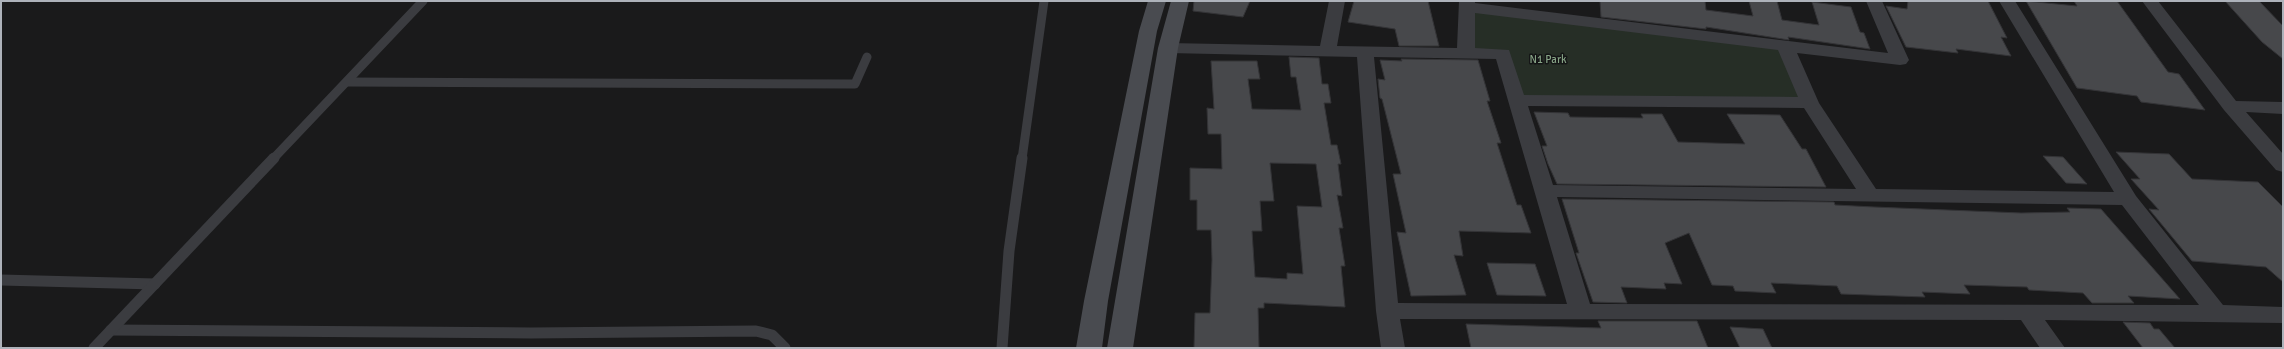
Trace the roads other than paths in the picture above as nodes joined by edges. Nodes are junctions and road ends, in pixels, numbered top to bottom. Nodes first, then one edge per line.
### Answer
1 (423, 1) edge
2 (1044, 1) edge
3 (1156, 1) edge
4 (1180, 1) edge
5 (1338, 1) edge
6 (1874, 1) edge
7 (2007, 1) edge
8 (2150, 1) edge
9 (1467, 4) edge
10 (1784, 46) junction
11 (1168, 48) junction
12 (1328, 50) junction
13 (1365, 51) junction
14 (1466, 53) junction
15 (867, 57) dead end
16 (347, 82) junction
17 (1517, 100) junction
18 (1810, 103) junction
19 (2232, 106) junction
20 (2283, 108) edge
21 (2283, 166) edge
22 (1544, 191) junction
23 (1870, 195) junction
24 (2128, 199) junction
25 (1, 280) edge
26 (155, 284) junction
27 (1387, 311) junction
28 (1581, 311) junction
29 (2026, 312) junction
30 (2216, 313) junction
31 (2283, 315) edge
32 (111, 330) junction
33 (94, 348) edge
34 (785, 348) edge
35 (1002, 348) edge
36 (1089, 348) edge
37 (1120, 348) edge
38 (1393, 348) edge
39 (2053, 348) edge

1 - 16 lane
2 - 35 lane
3 - 36 street
4 - 11 street
5 - 12 street
6 - 10 street
7 - 24 street
8 - 19 street
9 - 10 street
9 - 14 street
10 - 18 street
11 - 12 street
11 - 37 street
12 - 13 street
13 - 14 street
13 - 27 street
14 - 17 street
15 - 16 lane
16 - 26 lane
17 - 18 street
17 - 22 street
18 - 23 street
19 - 20 street
19 - 21 street
22 - 23 street
22 - 28 street
23 - 24 street
24 - 30 street
25 - 26 lane
26 - 32 lane
27 - 28 street
27 - 38 street
28 - 29 street
29 - 30 street
29 - 39 street
30 - 31 street
32 - 33 lane
32 - 34 lane

